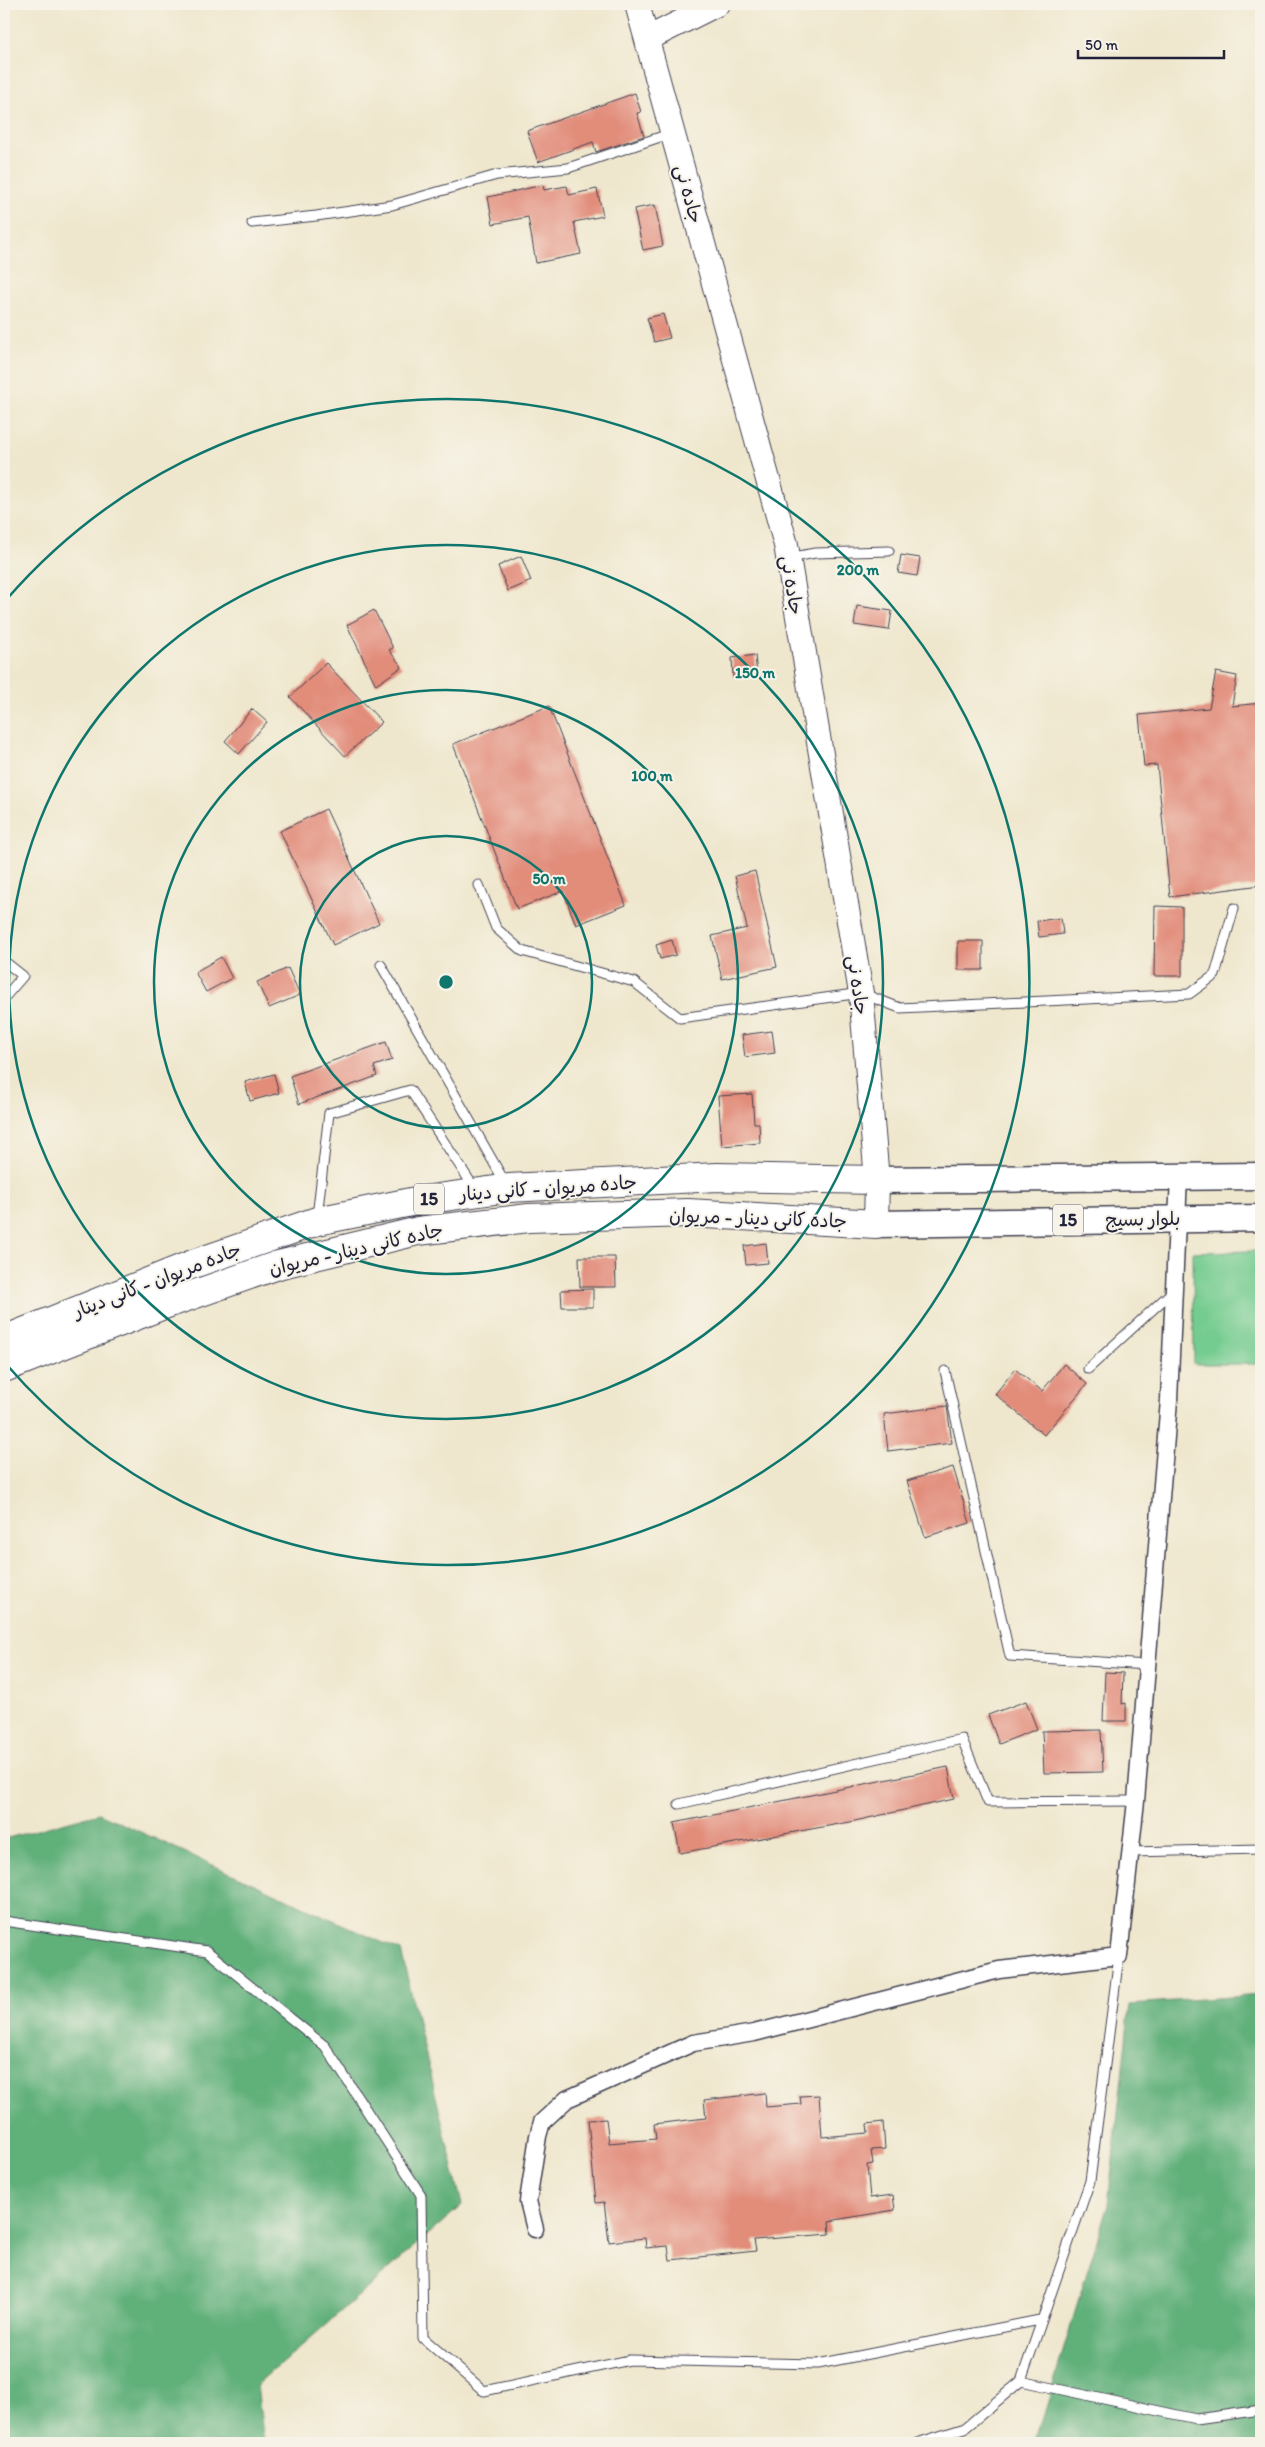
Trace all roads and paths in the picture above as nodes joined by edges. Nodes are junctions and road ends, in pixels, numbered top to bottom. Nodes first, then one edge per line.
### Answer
1 (637, 4) edge
2 (717, 4) edge
3 (647, 38) junction
4 (672, 133) junction
5 (252, 222) dead end
6 (889, 550) dead end
7 (788, 558) junction
8 (479, 885) dead end
9 (1234, 908) dead end
10 (4, 961) edge
11 (381, 965) dead end
12 (861, 993) junction
13 (4, 998) edge
14 (1179, 1176) junction
15 (1261, 1176) edge
16 (877, 1180) junction
17 (509, 1188) junction
18 (477, 1191) junction
19 (1177, 1218) junction
20 (1261, 1218) edge
21 (317, 1221) junction
22 (876, 1224) junction
23 (1174, 1290) junction
24 (4, 1340) edge
25 (4, 1368) edge
26 (1088, 1369) dead end
27 (945, 1371) dead end
28 (1147, 1665) junction
29 (1136, 1801) junction
30 (679, 1804) dead end
31 (1261, 1849) edge
32 (1131, 1852) junction
33 (4, 1921) edge
34 (1119, 1956) junction
35 (536, 2229) dead end
36 (1040, 2320) junction
37 (1021, 2381) junction
38 (1261, 2410) edge
39 (917, 2443) edge

1 - 3 main road, جاده نی
2 - 3 main road
3 - 4 main road, جاده نی
4 - 5 lane
4 - 7 main road, جاده نی
6 - 7 lane
7 - 12 main road, جاده نی
8 - 12 lane
9 - 12 lane
10 - 13 lane
11 - 17 lane
12 - 16 main road, جاده نی
14 - 15 main road, 15
14 - 16 main road, 15
14 - 19 street
16 - 17 highway, جاده مریوان - کانی دینار / 15
16 - 22 main road, جاده نی
17 - 18 highway, جاده مریوان - کانی دینار / 15
18 - 21 highway, جاده مریوان - کانی دینار / 15
18 - 21 lane
19 - 20 main road, بلوار بسیج / 15
19 - 22 main road, بلوار بسیج / 15
19 - 23 street
21 - 24 highway, جاده مریوان - کانی دینار / 15
22 - 25 highway, جاده کانی دینار - مریوان / 15
23 - 26 lane
23 - 28 street
27 - 28 lane
28 - 29 street
29 - 30 lane
29 - 32 street
31 - 32 lane
32 - 34 street
33 - 36 lane
34 - 35 street
34 - 36 lane
36 - 37 lane
37 - 38 lane
37 - 39 lane

